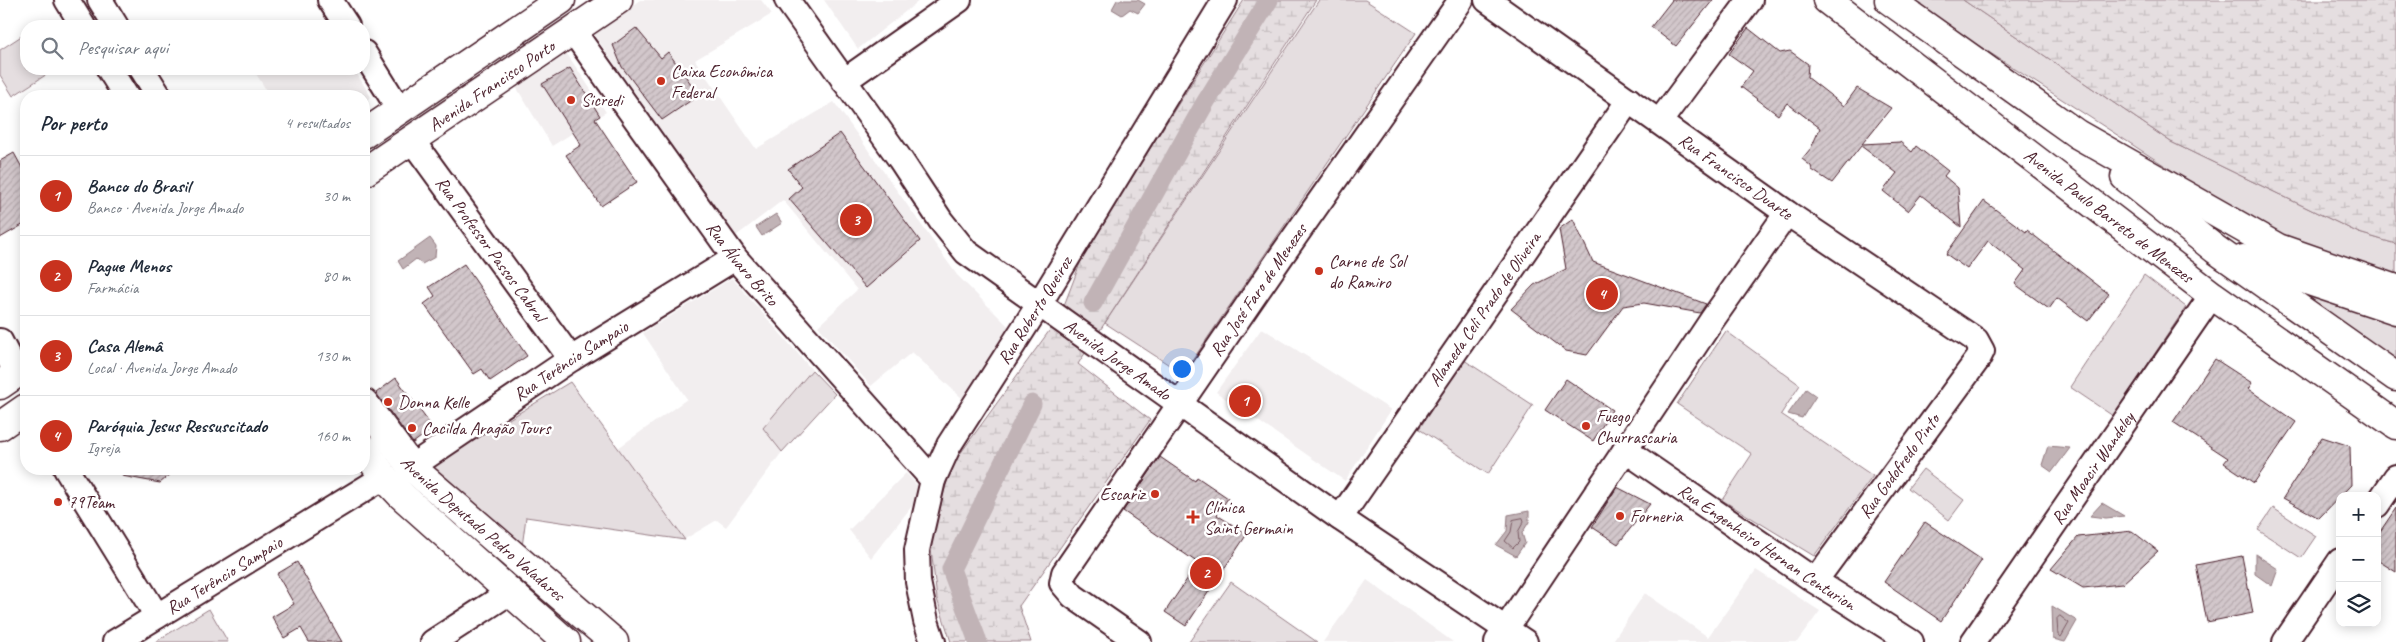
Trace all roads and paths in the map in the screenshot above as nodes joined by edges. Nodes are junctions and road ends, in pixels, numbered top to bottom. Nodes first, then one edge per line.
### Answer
1 (67, 0) edge
2 (100, 0) edge
3 (330, 0) edge
4 (561, 0) edge
5 (618, 0) edge
6 (787, 0) edge
7 (959, 0) edge
8 (1225, 0) edge
9 (1461, 0) edge
10 (1487, 0) edge
11 (1750, 0) edge
12 (1827, 0) edge
13 (1888, 0) edge
14 (79, 20) edge
15 (112, 20) edge
16 (343, 20) edge
17 (573, 31) junction
18 (370, 63) edge
19 (113, 75) edge
20 (146, 75) edge
21 (844, 81) junction
22 (122, 90) edge
23 (155, 90) edge
24 (1628, 100) junction
25 (399, 109) junction
26 (1660, 121) junction
27 (370, 130) edge
28 (2077, 134) junction
29 (411, 139) junction
30 (370, 168) edge
31 (1787, 213) junction
32 (2215, 249) junction
33 (735, 258) junction
34 (2396, 289) edge
35 (2212, 295) junction
36 (1038, 306) junction
37 (2396, 310) edge
38 (0, 341) edge
39 (1982, 351) joint
40 (571, 359) junction
41 (14, 375) edge
42 (2396, 377) edge
43 (1180, 404) junction
44 (370, 411) edge
45 (20, 412) edge
46 (2389, 415) edge
47 (0, 426) edge
48 (1625, 450) junction
49 (370, 457) edge
50 (411, 467) junction
51 (70, 475) edge
52 (384, 477) junction
53 (2396, 477) edge
54 (933, 480) junction
55 (2381, 499) edge
56 (1340, 518) junction
57 (2336, 567) edge
58 (1815, 581) junction
59 (510, 592) junction
60 (157, 616) junction
61 (1509, 638) edge
62 (115, 642) edge
63 (433, 642) edge
64 (566, 642) edge
65 (614, 642) edge
66 (933, 642) edge
67 (1139, 642) edge
68 (1911, 642) edge
69 (1972, 642) edge
70 (2285, 642) edge

1 - 14 street
2 - 15 street
3 - 16 street
4 - 25 main road, Avenida Francisco Porto
5 - 17 main road, Avenida Francisco Porto
6 - 21 street, Avenida Jorge Amado
7 - 21 street
8 - 36 street, Rua Roberto Queiroz
9 - 43 street, Rua José Faro de Menezes
10 - 24 street, Rua Francisco Duarte
11 - 26 street
12 - 35 main road, Avenida Paulo Barreto de Menezes
13 - 28 main road
17 - 29 main road, Avenida Francisco Porto
17 - 33 street, Rua Álvaro Brito
18 - 25 street
19 - 22 street
20 - 23 street
21 - 36 street, Avenida Jorge Amado
24 - 26 street, Rua Francisco Duarte
24 - 56 street, Alameda Celi Prado de Oliveira
25 - 27 main road, Avenida Francisco Porto
26 - 31 street, Rua Francisco Duarte
28 - 32 main road
28 - 34 main road
29 - 30 main road, Avenida Francisco Porto
29 - 40 street, Rua Professor Passos Cabral
31 - 39 street, Rua Francisco Duarte
31 - 48 street
32 - 37 main road
32 - 42 main road
33 - 40 street, Rua Terêncio Sampaio
33 - 54 street, Rua Álvaro Brito
35 - 46 main road, Avenida Paulo Barreto de Menezes
35 - 69 street, Rua Moacir Wandeley
36 - 43 street, Avenida Jorge Amado
36 - 54 street, Rua Roberto Queiroz
38 - 41 street
39 - 58 street, Rua Godofredo Pinto
40 - 50 street, Rua Terêncio Sampaio
43 - 56 street, Avenida Jorge Amado
43 - 67 street, Rua José Faro de Menezes
44 - 50 main road, Avenida Deputado Pedro Valadares
45 - 47 main road
48 - 58 street, Rua Engenheiro Hernan Centurion
48 - 61 street
49 - 52 main road, Avenida Deputado Pedro Valadares
50 - 65 main road, Avenida Deputado Pedro Valadares
51 - 60 street
52 - 59 main road, Avenida Deputado Pedro Valadares
52 - 60 street, Rua Terêncio Sampaio
53 - 55 street
54 - 66 street, Rua Roberto Queiroz
56 - 61 street, Avenida Jorge Amado
57 - 70 street
58 - 68 street, Rua Engenheiro Hernan Centurion
59 - 63 street
59 - 64 main road, Avenida Deputado Pedro Valadares
60 - 62 street, Rua Terêncio Sampaio

